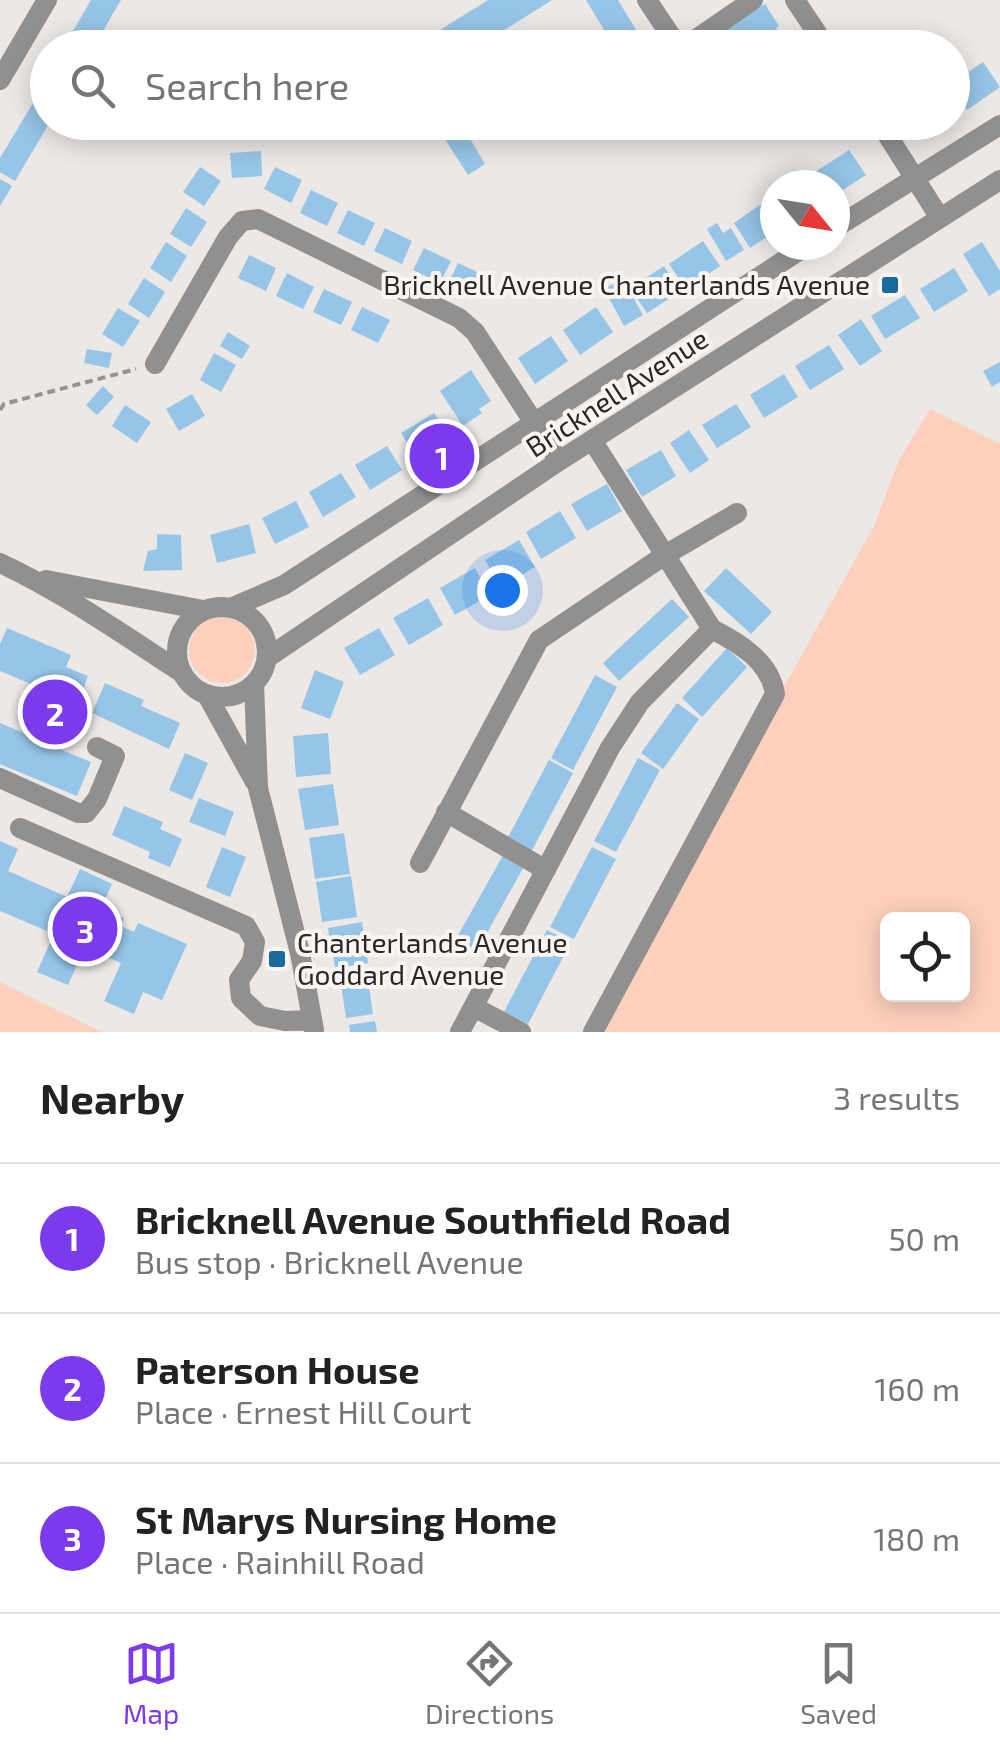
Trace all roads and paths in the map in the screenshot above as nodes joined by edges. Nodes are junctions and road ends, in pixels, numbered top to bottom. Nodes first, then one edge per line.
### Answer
1 (47, 0) edge
2 (647, 0) edge
3 (753, 0) edge
4 (795, 0) edge
5 (668, 30) edge
6 (708, 30) edge
7 (815, 30) edge
8 (0, 80) edge
9 (1000, 124) edge
10 (890, 140) edge
11 (916, 178) junction
12 (1000, 180) edge
13 (940, 218) junction
14 (850, 219) edge
15 (785, 260) edge
16 (155, 364) joint
17 (0, 410) edge
18 (534, 422) junction
19 (592, 440) junction
20 (559, 461) junction
21 (736, 513) dead end
22 (665, 555) junction
23 (0, 564) edge
24 (29, 577) junction
25 (233, 607) junction
26 (204, 610) junction
27 (712, 629) junction
28 (267, 658) junction
29 (181, 672) junction
30 (254, 684) junction
31 (207, 695) junction
32 (97, 747) dead end
33 (0, 778) edge
34 (258, 788) junction
35 (446, 812) junction
36 (20, 828) dead end
37 (420, 863) dead end
38 (546, 870) junction
39 (474, 1007) junction
40 (313, 1026) edge
41 (460, 1032) edge
42 (521, 1032) edge
43 (593, 1032) edge

1 - 8 street
2 - 5 street
3 - 6 street
4 - 7 street
9 - 11 street
10 - 11 street
11 - 13 street
11 - 14 street
12 - 13 street, Bricknell Avenue
13 - 19 street, Bricknell Avenue
15 - 18 street, Bricknell Avenue
16 - 17 path
16 - 18 street
18 - 20 street
18 - 25 street, Bricknell Avenue
19 - 20 street, Bricknell Avenue
19 - 22 street
20 - 28 street, Bricknell Avenue
21 - 22 street
22 - 27 street
22 - 35 street
23 - 24 street
24 - 26 street
24 - 29 street
25 - 26 street
25 - 28 street
26 - 29 street
27 - 38 street
27 - 43 street
28 - 30 street
29 - 31 street
30 - 31 street
30 - 34 street
31 - 34 street
32 - 33 street
34 - 40 street
35 - 37 street
35 - 38 street
36 - 40 street
38 - 39 street
39 - 41 street
39 - 42 street

